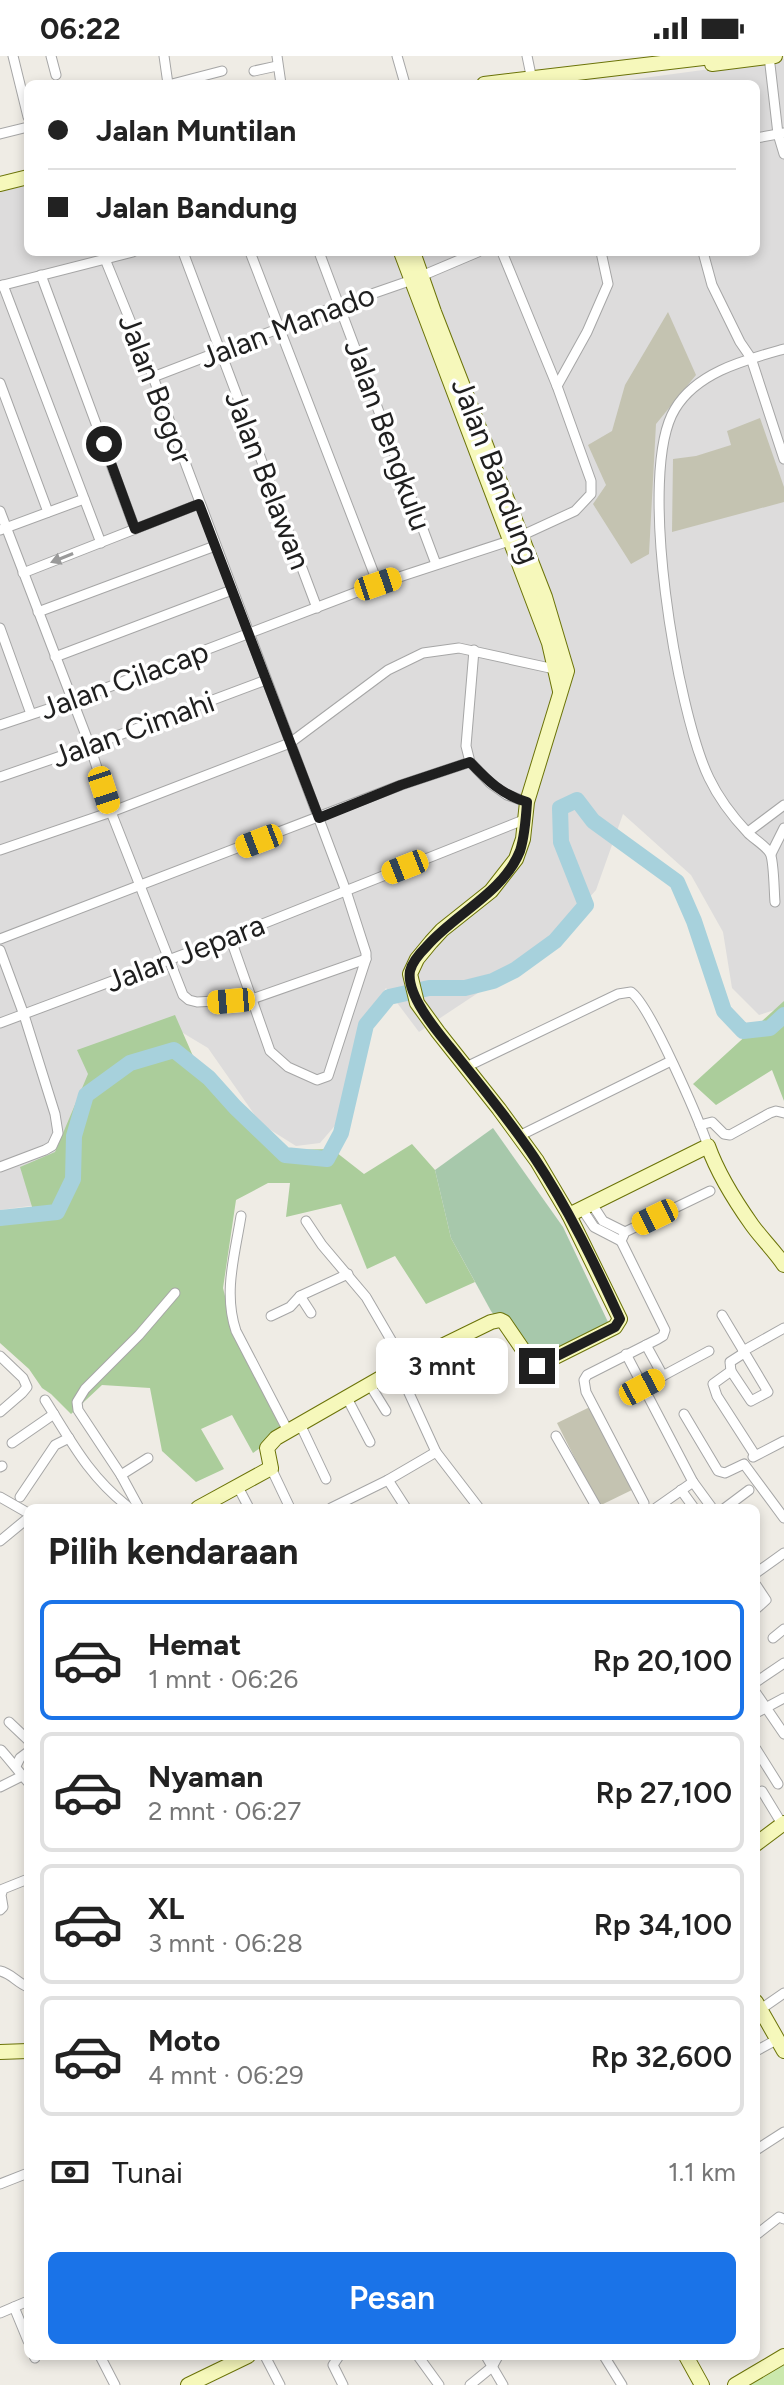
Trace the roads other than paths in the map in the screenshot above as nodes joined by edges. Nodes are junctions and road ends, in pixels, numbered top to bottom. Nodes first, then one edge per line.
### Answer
1 (13, 56) edge
2 (51, 56) edge
3 (164, 56) edge
4 (397, 56) edge
5 (527, 56) edge
6 (720, 56) edge
7 (771, 56) edge
8 (667, 60) edge
9 (277, 61) edge
10 (222, 71) dead end
11 (254, 71) dead end
12 (56, 75) dead end
13 (169, 80) edge
14 (186, 80) edge
15 (404, 80) edge
16 (532, 80) edge
17 (544, 80) edge
18 (586, 80) edge
19 (24, 101) edge
20 (24, 128) edge
21 (0, 134) edge
22 (781, 134) edge
23 (760, 137) edge
24 (784, 154) edge
25 (24, 178) edge
26 (0, 184) edge
27 (117, 256) edge
28 (184, 256) edge
29 (252, 256) edge
30 (321, 256) edge
31 (403, 256) edge
32 (413, 256) edge
33 (468, 256) edge
34 (504, 256) edge
35 (602, 256) edge
36 (704, 256) edge
37 (105, 259) junction
38 (41, 275) junction
39 (416, 278) junction
40 (1, 285) edge
41 (340, 305) junction
42 (279, 328) junction
43 (784, 349) edge
44 (220, 352) junction
45 (751, 358) junction
46 (153, 377) junction
47 (0, 383) edge
48 (557, 386) junction
49 (784, 459) edge
50 (84, 499) junction
51 (199, 504) junction
52 (0, 511) edge
53 (48, 512) junction
54 (3, 529) edge
55 (135, 529) junction
56 (517, 538) junction
57 (101, 543) junction
58 (215, 546) junction
59 (436, 564) junction
60 (23, 573) junction
61 (378, 584) junction
62 (232, 590) junction
63 (317, 608) junction
64 (38, 612) junction
65 (0, 628) edge
66 (248, 634) junction
67 (474, 650) junction
68 (55, 657) junction
69 (561, 670) junction
70 (266, 680) junction
71 (72, 701) junction
72 (31, 714) junction
73 (0, 725) edge
74 (290, 743) junction
75 (90, 746) junction
76 (470, 762) junction
77 (0, 777) edge
78 (527, 802) junction
79 (784, 805) edge
80 (111, 812) junction
81 (319, 818) junction
82 (526, 819) junction
83 (784, 828) edge
84 (748, 832) junction
85 (0, 850) edge
86 (771, 854) junction
87 (140, 887) junction
88 (346, 891) junction
89 (775, 902) dead end
90 (230, 937) junction
91 (0, 939) edge
92 (0, 950) edge
93 (168, 958) junction
94 (366, 959) junction
95 (252, 999) junction
96 (24, 1015) junction
97 (0, 1023) edge
98 (671, 1061) junction
99 (466, 1067) junction
100 (784, 1113) edge
101 (700, 1125) junction
102 (519, 1136) junction
103 (708, 1146) junction
104 (0, 1167) edge
105 (710, 1191) dead end
106 (581, 1209) junction
107 (241, 1216) dead end
108 (306, 1221) dead end
109 (623, 1237) junction
110 (779, 1248) edge
111 (784, 1265) edge
112 (348, 1274) junction
113 (175, 1293) dead end
114 (300, 1296) junction
115 (311, 1313) dead end
116 (722, 1315) dead end
117 (271, 1316) dead end
118 (784, 1328) edge
119 (646, 1345) junction
120 (709, 1351) dead end
121 (744, 1352) junction
122 (626, 1354) junction
123 (0, 1356) edge
124 (402, 1366) junction
125 (731, 1371) junction
126 (663, 1376) junction
127 (370, 1385) junction
128 (642, 1387) junction
129 (347, 1398) junction
130 (45, 1400) dead end
131 (386, 1411) dead end
132 (0, 1412) edge
133 (54, 1414) junction
134 (684, 1414) dead end
135 (294, 1427) junction
136 (556, 1436) dead end
137 (69, 1438) junction
138 (370, 1442) dead end
139 (12, 1443) dead end
140 (783, 1443) edge
141 (436, 1452) junction
142 (755, 1455) junction
143 (148, 1458) dead end
144 (744, 1464) junction
145 (271, 1468) junction
146 (121, 1475) junction
147 (326, 1479) dead end
148 (388, 1480) junction
149 (693, 1482) junction
150 (237, 1485) junction
151 (681, 1490) junction
152 (749, 1490) dead end
153 (0, 1497) edge
154 (20, 1497) dead end
155 (644, 1503) dead end
156 (129, 1504) edge
157 (131, 1504) edge
158 (205, 1504) edge
159 (247, 1504) edge
160 (288, 1504) edge
161 (339, 1504) edge
162 (403, 1504) edge
163 (471, 1504) edge
164 (595, 1504) edge
165 (662, 1504) edge
166 (691, 1504) edge
167 (709, 1504) edge
168 (730, 1504) edge
169 (24, 1512) edge
170 (784, 1518) edge
171 (24, 1519) edge
172 (0, 1541) edge
173 (784, 1553) edge
174 (760, 1570) edge
175 (784, 1629) edge
176 (773, 1638) dead end
177 (784, 1663) edge
178 (760, 1679) edge
179 (784, 1698) edge
180 (760, 1699) edge
181 (766, 1707) junction
182 (760, 1711) edge
183 (9, 1722) dead end
184 (24, 1732) edge
185 (784, 1734) edge
186 (1, 1750) edge
187 (24, 1755) edge
188 (760, 1755) edge
189 (16, 1766) junction
190 (24, 1778) edge
191 (24, 1779) edge
192 (778, 1784) dead end
193 (0, 1787) edge
194 (762, 1791) dead end
195 (783, 1823) edge
196 (760, 1841) edge
197 (24, 1881) edge
198 (0, 1910) edge
199 (0, 1971) edge
200 (24, 1986) edge
201 (784, 1993) edge
202 (760, 2005) edge
203 (760, 2009) edge
204 (781, 2045) edge
205 (760, 2050) edge
206 (24, 2051) edge
207 (0, 2052) edge
208 (784, 2132) edge
209 (760, 2147) edge
210 (24, 2175) edge
211 (0, 2184) edge
212 (784, 2219) edge
213 (760, 2232) edge
214 (24, 2303) edge
215 (14, 2307) junction
216 (0, 2313) edge
217 (24, 2331) edge
218 (784, 2356) edge
219 (102, 2360) edge
220 (240, 2360) edge
221 (267, 2360) edge
222 (337, 2360) edge
223 (421, 2360) edge
224 (492, 2360) edge
225 (493, 2360) edge
226 (606, 2360) edge
227 (688, 2360) edge
228 (115, 2385) edge
229 (188, 2385) edge
230 (280, 2385) edge
231 (343, 2385) edge
232 (439, 2385) edge
233 (470, 2385) edge
234 (503, 2385) edge
235 (622, 2385) edge
236 (702, 2385) edge
237 (735, 2385) edge

1 - 19 street
2 - 12 street
3 - 13 street
4 - 15 street
5 - 16 street
6 - 8 street
7 - 18 street
7 - 22 street
8 - 17 street
9 - 11 street
10 - 14 street
20 - 21 street
22 - 23 street
22 - 24 street
25 - 26 street
27 - 37 street
28 - 44 street, Jalan Belawan
29 - 42 street
30 - 41 street, Jalan Bengkulu
31 - 39 street, Jalan Bandung
32 - 39 street, Jalan Bandung
33 - 39 street, Jalan Manado
34 - 48 street
35 - 48 street
36 - 45 street
37 - 38 street
37 - 46 street, Jalan Bogor
38 - 40 street
38 - 55 street
39 - 41 street, Jalan Manado
39 - 56 street, Jalan Bandung
40 - 50 street
41 - 42 street, Jalan Manado
41 - 59 street, Jalan Bengkulu
42 - 44 street, Jalan Manado
42 - 61 street
43 - 45 street
44 - 46 street, Jalan Manado
44 - 63 street, Jalan Belawan
45 - 49 street
45 - 84 street
46 - 51 street, Jalan Bogor
47 - 53 street
48 - 56 street, Jalan Cilacap
50 - 53 street
50 - 57 street
51 - 55 street
51 - 58 street, Jalan Bogor
52 - 54 street
53 - 54 street
54 - 60 street
55 - 57 street
56 - 59 street, Jalan Cilacap
56 - 69 street, Jalan Bandung
57 -> 60 street
58 - 62 street, Jalan Bogor
58 - 64 street
59 - 61 street, Jalan Cilacap
60 - 64 street
61 - 63 street, Jalan Cilacap
62 - 66 street, Jalan Bogor
62 - 68 street
63 - 66 street, Jalan Cilacap
64 - 68 street
65 - 72 street
66 - 70 street, Jalan Bogor
66 - 71 street, Jalan Cilacap
67 - 69 street
67 - 74 street
67 - 76 street
68 - 71 street
69 - 78 street
70 - 74 street, Jalan Bogor
70 - 75 street, Jalan Cimahi
71 - 72 street, Jalan Cilacap
71 - 75 street
72 - 73 street, Jalan Cilacap
74 - 80 street
74 - 81 street, Jalan Bogor
75 - 77 street, Jalan Cimahi
75 - 80 street
76 - 78 street
76 - 81 street
78 - 82 street
79 - 84 street
80 - 85 street
80 - 87 street
81 - 87 street
81 - 88 street, Jalan Bogor
82 - 88 street, Jalan Jepara
82 - 99 street
83 - 86 street
84 - 86 street
86 - 89 street
87 - 91 street
87 - 93 street
88 - 90 street, Jalan Jepara
88 - 94 street, Jalan Bogor
90 - 93 street, Jalan Jepara
90 - 95 street
92 - 96 street
93 - 95 street
93 - 96 street, Jalan Jepara
94 - 95 street
94 - 95 street
96 - 97 street, Jalan Jepara
96 - 104 street
98 - 99 street
98 - 101 street
98 - 102 street
99 - 102 street
100 - 101 street
101 - 103 street
102 - 106 street
103 - 106 street
103 - 110 street
105 - 109 street
106 - 109 street
106 - 124 street
107 - 135 street
108 - 112 street
109 - 119 street
110 - 111 street
112 - 114 street
112 - 124 street
113 - 146 street
114 - 115 street
114 - 117 street
116 - 121 street
118 - 121 street
119 - 122 street
119 - 126 street
120 - 126 street
121 - 125 street
121 - 125 street
122 - 128 street
122 - 155 street
123 - 132 street
124 - 127 street
124 - 141 street
125 - 142 street
126 - 128 street
127 - 129 street
127 - 131 street
128 - 149 street
129 - 135 street
129 - 138 street
130 - 133 street
133 - 137 street
133 - 139 street
134 - 144 street
135 - 145 street
135 - 147 street
136 - 164 street
137 - 154 street
137 - 156 street
140 - 142 street
141 - 148 street
141 - 163 street
142 - 144 street
143 - 146 street
144 - 170 street
145 - 150 street
145 - 160 street
146 - 157 street
148 - 161 street
148 - 162 street
149 - 151 street
149 - 167 street
150 - 158 street
150 - 159 street
151 - 165 street
151 - 166 street
152 - 168 street
153 - 169 street
171 - 172 street
173 - 174 street
175 - 176 street
177 - 178 street
179 - 181 street
180 - 181 street
181 - 182 street
181 - 185 street
183 - 184 street
186 - 189 street
187 - 189 street
188 - 192 street
189 - 190 street
191 - 193 street
194 - 195 street
195 - 196 street
197 - 198 street
199 - 200 street
201 - 202 street
203 - 204 street
204 - 205 street
206 - 207 street
208 - 209 street
210 - 211 street
212 - 213 street
214 - 215 street
215 - 216 street
215 - 217 street
218 - 237 street
219 - 228 street
220 - 229 street
221 - 230 street
222 - 231 street
223 - 232 street
224 - 233 street
225 - 234 street
226 - 235 street
227 - 236 street

